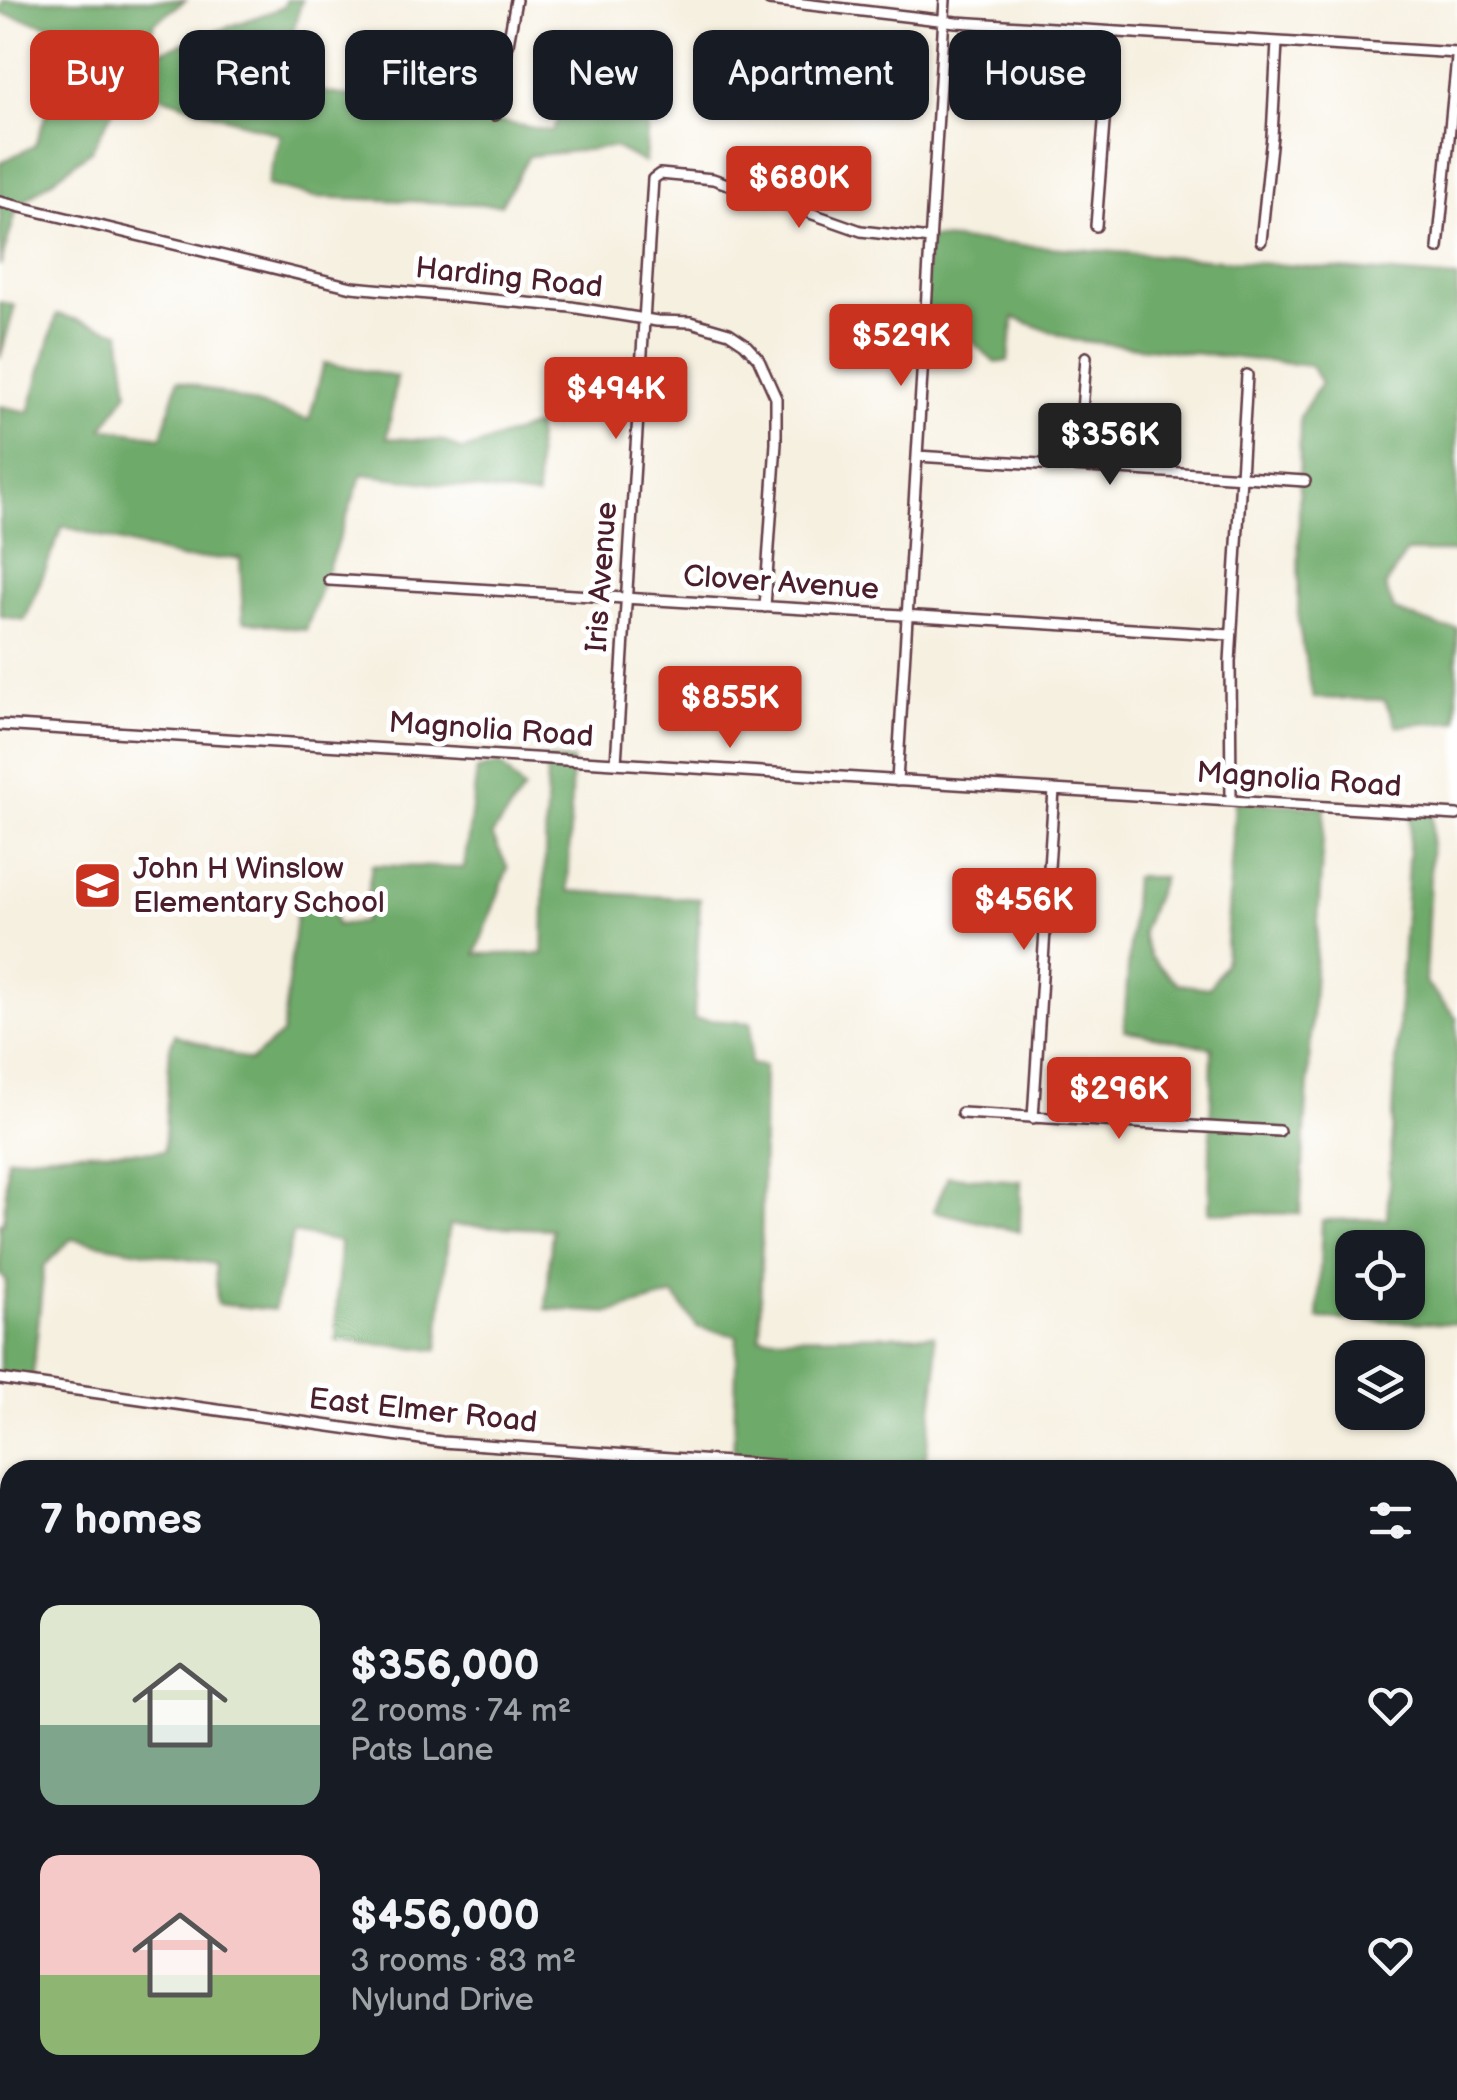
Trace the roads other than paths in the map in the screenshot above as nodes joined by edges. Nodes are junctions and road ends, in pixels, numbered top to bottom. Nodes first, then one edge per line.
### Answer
1 (516, 0) edge
2 (769, 0) edge
3 (945, 0) edge
4 (943, 21) junction
5 (511, 30) edge
6 (1080, 30) edge
7 (1121, 33) edge
8 (1277, 42) junction
9 (1457, 56) edge
10 (1104, 120) edge
11 (0, 202) edge
12 (1096, 226) dead end
13 (930, 240) junction
14 (1261, 241) dead end
15 (1438, 248) dead end
16 (643, 319) junction
17 (1086, 357) dead end
18 (1247, 375) dead end
19 (917, 456) junction
20 (1078, 466) junction
21 (1240, 476) junction
22 (1305, 480) dead end
23 (329, 580) dead end
24 (626, 598) junction
25 (765, 607) junction
26 (907, 616) junction
27 (1231, 635) junction
28 (0, 725) edge
29 (616, 763) junction
30 (897, 781) junction
31 (1054, 790) junction
32 (1231, 801) junction
33 (1457, 815) edge
34 (962, 1113) dead end
35 (1033, 1118) junction
36 (1279, 1131) dead end
37 (0, 1379) edge
38 (700, 1460) edge

1 - 5 street
2 - 4 street
3 - 4 street
4 - 6 street
4 - 13 street
7 - 8 street
8 - 9 street
8 - 14 street
9 - 15 street
10 - 12 street
11 - 16 street, Harding Road
13 - 16 street, Iris Avenue
13 - 19 street
16 - 24 street, Iris Avenue
16 - 25 street, Harding Road
17 - 20 street
18 - 21 street
19 - 20 street
19 - 26 street
20 - 21 street
21 - 22 street
21 - 27 street
23 - 24 street, Clover Avenue
24 - 25 street, Clover Avenue
24 - 29 street, Iris Avenue
25 - 26 street, Clover Avenue
26 - 27 street, Clover Avenue
26 - 30 street
27 - 32 street
28 - 29 street, Magnolia Road
29 - 30 street, Magnolia Road
30 - 31 street, Magnolia Road
31 - 32 street, Magnolia Road
31 - 35 street
32 - 33 street, Magnolia Road
34 - 35 street
35 - 36 street
37 - 38 street, East Elmer Road

